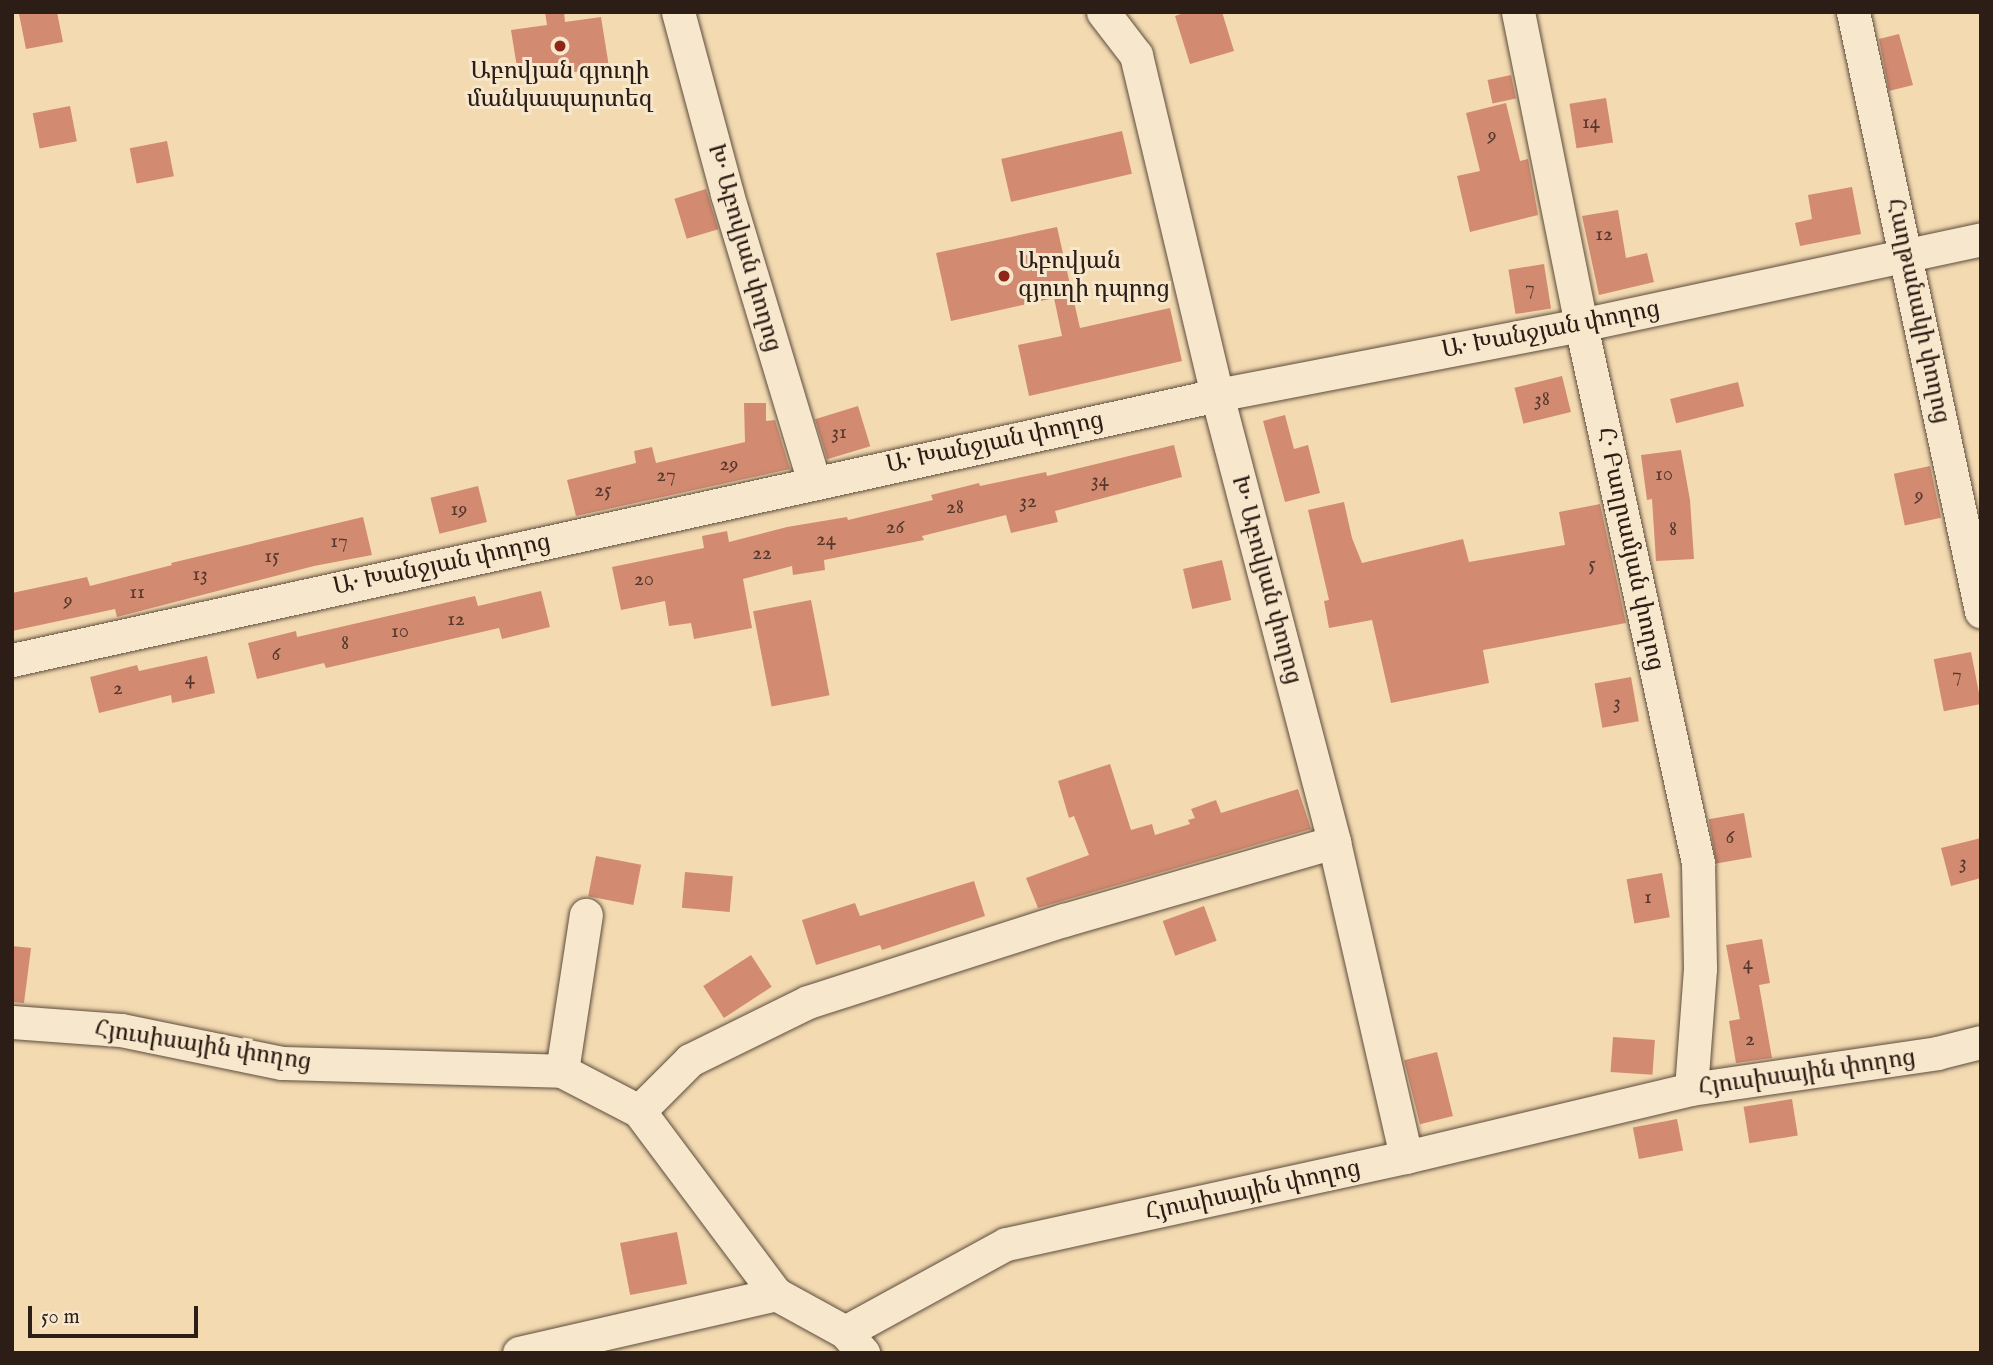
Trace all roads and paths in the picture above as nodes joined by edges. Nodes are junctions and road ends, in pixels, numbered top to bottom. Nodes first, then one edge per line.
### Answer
1 (678, 12) edge
2 (1103, 12) edge
3 (1518, 12) edge
4 (1853, 12) edge
5 (1981, 239) edge
6 (1907, 255) junction
7 (1581, 325) junction
8 (1217, 395) junction
9 (814, 483) junction
10 (1981, 611) edge
11 (12, 660) edge
12 (1334, 842) junction
13 (586, 915) dead end
14 (12, 1022) edge
15 (1981, 1042) edge
16 (562, 1071) junction
17 (1691, 1089) junction
18 (639, 1111) junction
19 (1406, 1157) junction
20 (776, 1294) junction
21 (854, 1343) edge
22 (519, 1353) edge

1 - 9 street, Խ․ Աբովյան փողոց
2 - 8 street, Խ․ Աբովյան փողոց
3 - 7 street, Հ․ Բաղրամյան փողոց
4 - 6 street, Հաղթանակի փողոց
5 - 6 street, Ա․ Խանջյան փողոց
6 - 7 street, Ա․ Խանջյան փողոց
6 - 10 street, Հաղթանակի փողոց
7 - 8 street, Ա․ Խանջյան փողոց
7 - 17 street, Հ․ Բաղրամյան փողոց
8 - 9 street, Ա․ Խանջյան փողոց
8 - 12 street, Խ․ Աբովյան փողոց
9 - 11 street, Ա․ Խանջյան փողոց
12 - 18 street
12 - 19 street, Խ․ Աբովյան փողոց
13 - 16 street
14 - 16 street, Հյուսիսային փողոց
15 - 17 street, Հյուսիսային փողոց
16 - 18 street, Հյուսիսային փողոց
17 - 19 street, Հյուսիսային փողոց
18 - 20 street, Հյուսիսային փողոց
19 - 21 street, Հյուսիսային փողոց
20 - 21 street, Հյուսիսային փողոց
20 - 22 street

